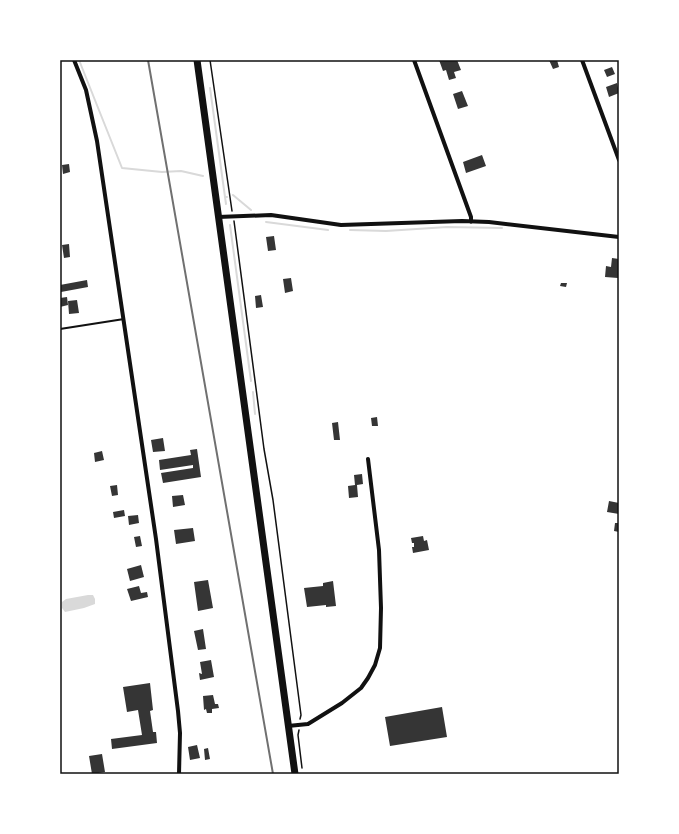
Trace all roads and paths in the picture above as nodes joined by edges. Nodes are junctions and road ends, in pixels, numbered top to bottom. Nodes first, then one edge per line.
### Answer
1 (74, 60) edge
2 (197, 60) edge
3 (210, 60) edge
4 (414, 60) edge
5 (582, 60) edge
6 (619, 160) edge
7 (233, 216) junction
8 (218, 217) junction
9 (471, 222) junction
10 (619, 237) edge
11 (124, 319) junction
12 (60, 330) edge
13 (368, 459) dead end
14 (300, 725) junction
15 (288, 726) junction
16 (303, 772) dead end
17 (179, 774) edge
18 (295, 774) edge

1 - 11 street
2 - 8 main road
3 - 7 path
4 - 9 street
5 - 6 street
7 - 8 street
7 - 9 street
7 - 14 path
8 - 15 main road
9 - 10 street
11 - 12 lane
11 - 17 street
13 - 14 street
14 - 15 street
14 - 16 path
15 - 18 main road

